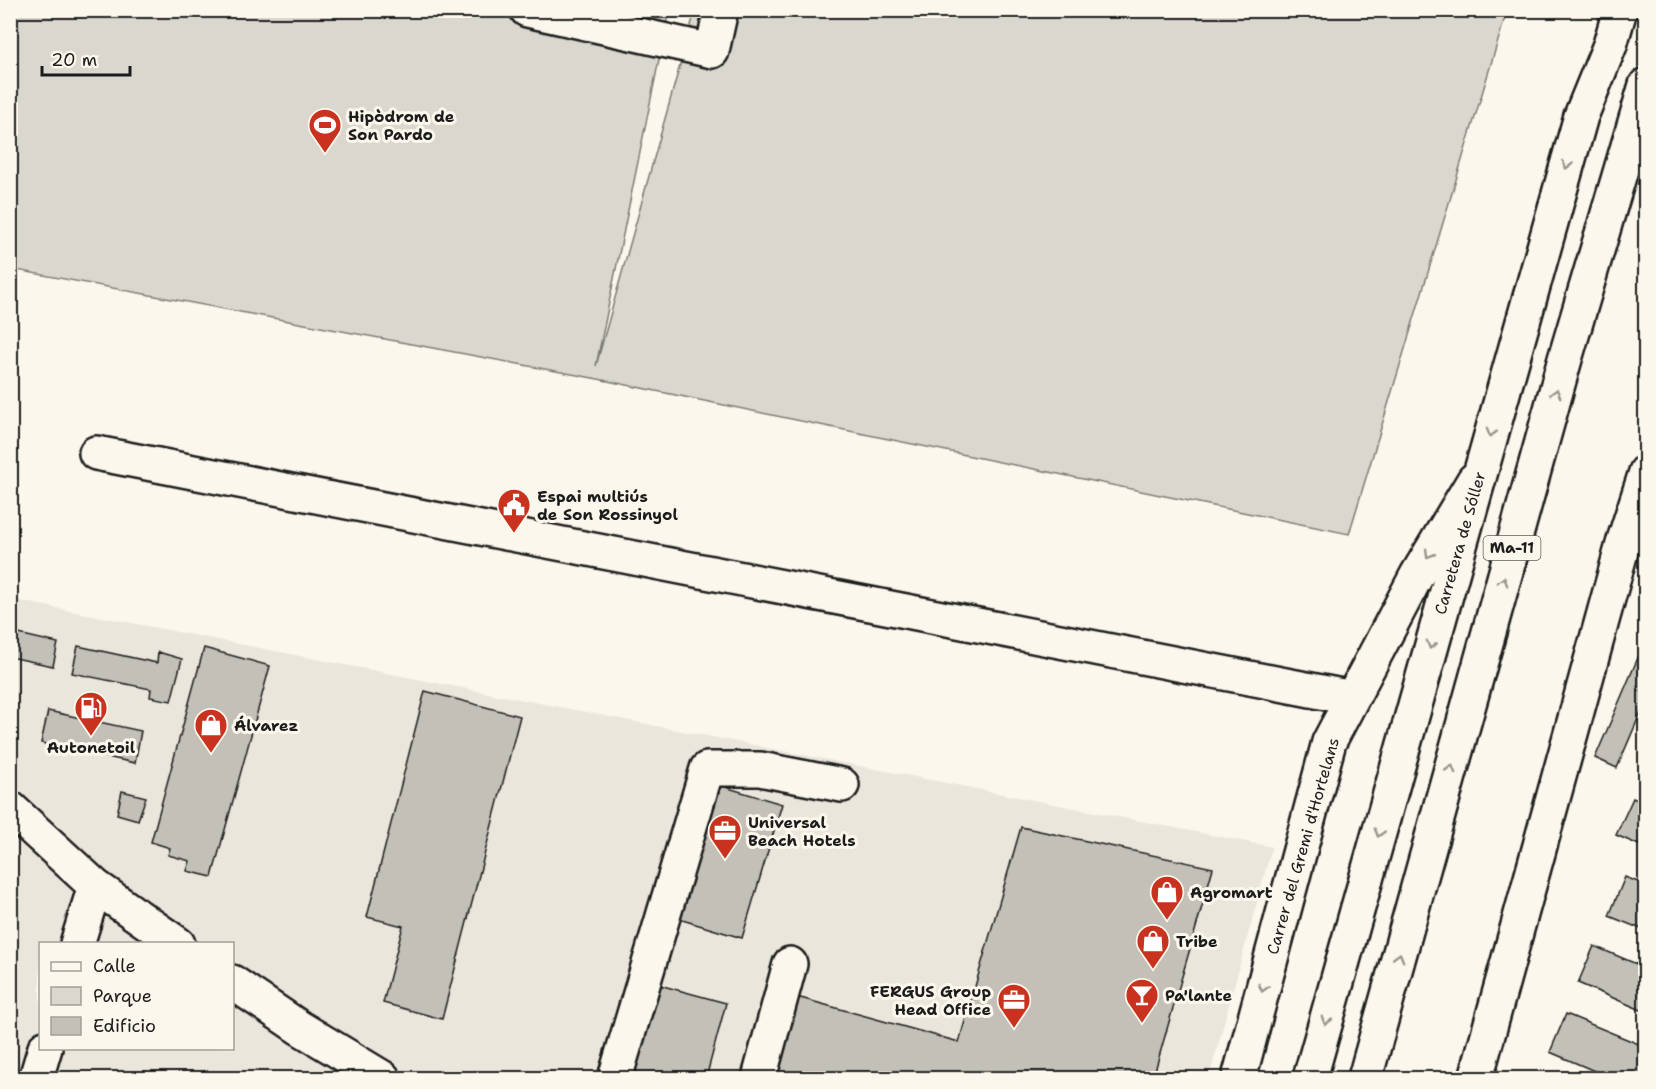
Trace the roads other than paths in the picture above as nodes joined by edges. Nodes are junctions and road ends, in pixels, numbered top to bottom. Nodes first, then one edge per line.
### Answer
1 (527, 10) edge
2 (721, 10) edge
3 (1604, 10) edge
4 (1620, 10) edge
5 (1646, 85) edge
6 (1581, 116) junction
7 (96, 453) dead end
8 (1481, 468) junction
9 (1646, 472) edge
10 (1352, 698) junction
11 (842, 785) dead end
12 (10, 808) edge
13 (95, 886) junction
14 (78, 942) edge
15 (175, 942) edge
16 (790, 964) dead end
17 (234, 982) edge
18 (44, 1050) edge
19 (36, 1078) edge
20 (383, 1078) edge
21 (615, 1078) edge
22 (759, 1078) edge
23 (1239, 1078) edge
24 (1310, 1078) edge
25 (1365, 1078) edge
26 (1476, 1078) edge

1 - 2 main road
3 - 6 main road
4 - 6 main road, Carretera de Sóller / Ma-11
25 -> 5 main road, Ma-11
6 -> 8 main road, Carretera de Sóller / Ma-11
7 - 10 main road
8 -> 10 main road, Carrer del Gremi d'Hortelans
8 -> 24 main road, Carretera de Sóller / Ma-11
9 - 26 main road
10 -> 23 main road, Carrer del Gremi d'Hortelans
11 - 21 main road
12 - 13 main road
13 - 14 main road
13 - 15 main road
16 - 22 main road
17 - 20 main road
18 - 19 main road

